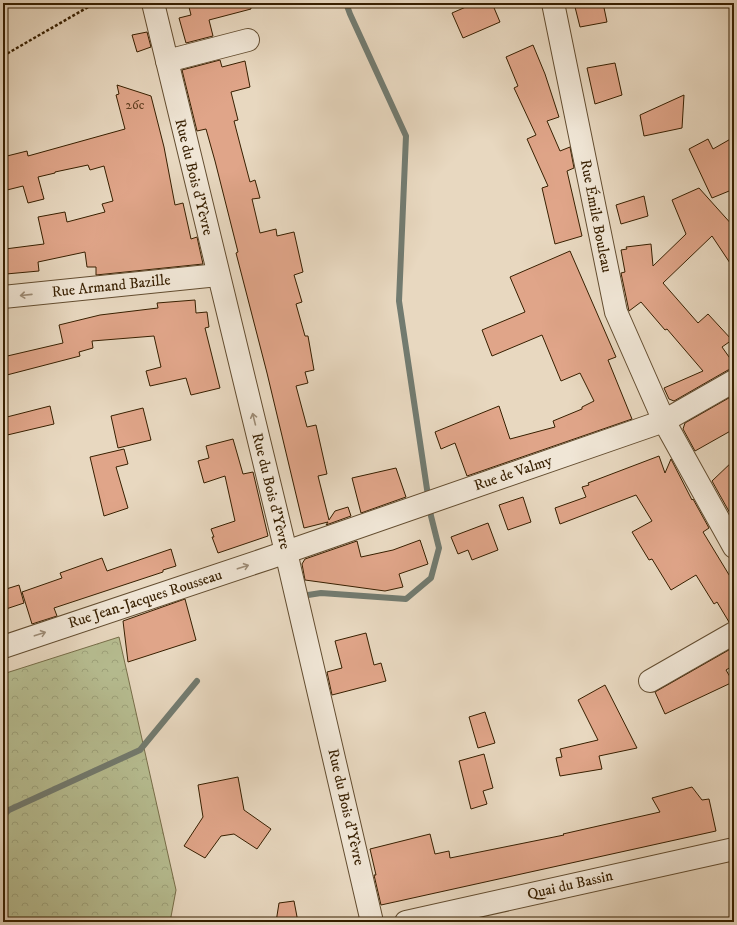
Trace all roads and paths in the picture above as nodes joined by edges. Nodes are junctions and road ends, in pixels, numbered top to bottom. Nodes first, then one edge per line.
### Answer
1 (94, 3) edge
2 (153, 3) edge
3 (553, 3) edge
4 (248, 40) dead end
5 (3, 56) edge
6 (167, 61) junction
7 (218, 275) junction
8 (3, 297) edge
9 (734, 381) edge
10 (664, 421) junction
11 (734, 547) edge
12 (286, 552) junction
13 (734, 633) edge
14 (3, 647) edge
15 (650, 681) dead end
16 (734, 849) edge
17 (372, 922) edge
18 (406, 922) edge

1 - 5 path
2 - 6 street, Rue du Bois d'Yèvre
3 - 10 street, Rue Émile Bouleau
4 - 6 street
6 - 7 street, Rue du Bois d'Yèvre
7 -> 8 street, Rue Armand Bazille
12 -> 7 street, Rue du Bois d'Yèvre
9 - 10 street, Rue de Valmy
10 - 11 street, Rue Émile Bouleau
10 - 12 street, Rue de Valmy
14 -> 12 street, Rue Jean-Jacques Rousseau
12 - 17 street, Rue du Bois d'Yèvre
13 - 15 street
16 - 18 street, Quai du Bassin

